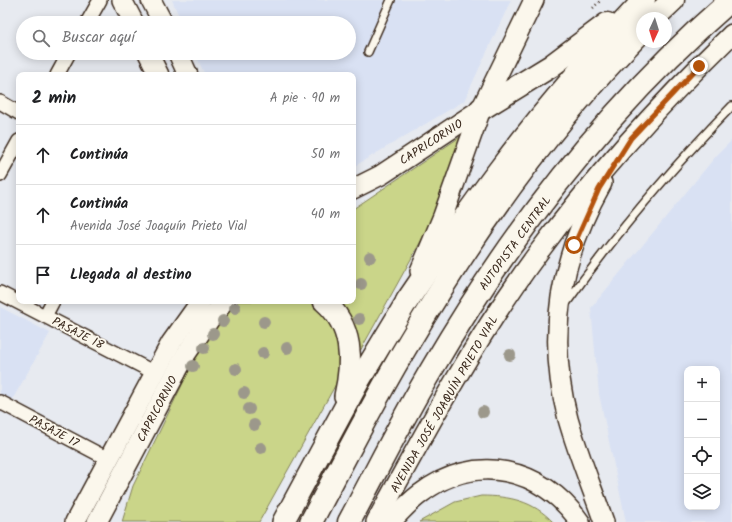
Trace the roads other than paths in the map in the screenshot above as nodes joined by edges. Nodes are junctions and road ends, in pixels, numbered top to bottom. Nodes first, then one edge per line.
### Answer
1 (100, 0) edge
2 (122, 0) edge
3 (152, 0) edge
4 (391, 0) edge
5 (534, 0) edge
6 (636, 0) edge
7 (644, 0) edge
8 (673, 0) edge
9 (731, 0) edge
10 (660, 12) edge
11 (91, 16) edge
12 (130, 16) edge
13 (160, 16) edge
14 (732, 34) edge
15 (636, 38) edge
16 (368, 52) dead end
17 (65, 60) edge
18 (152, 60) edge
19 (181, 60) edge
20 (59, 72) edge
21 (158, 72) edge
22 (187, 72) edge
23 (0, 102) edge
24 (732, 106) edge
25 (481, 109) junction
26 (16, 111) edge
27 (631, 138) junction
28 (16, 146) edge
29 (0, 175) edge
30 (381, 175) junction
31 (356, 188) edge
32 (356, 196) edge
33 (0, 293) edge
34 (16, 301) edge
35 (407, 301) junction
36 (22, 304) edge
37 (51, 304) edge
38 (189, 304) edge
39 (199, 304) edge
40 (222, 304) edge
41 (327, 304) edge
42 (558, 315) junction
43 (45, 316) junction
44 (171, 343) junction
45 (155, 373) junction
46 (0, 402) edge
47 (339, 417) junction
48 (108, 459) junction
49 (119, 481) junction
50 (75, 522) edge
51 (97, 522) edge
52 (114, 522) edge
53 (283, 522) edge
54 (312, 522) edge
55 (349, 522) edge
56 (376, 522) edge
57 (391, 522) edge
58 (580, 522) edge
59 (604, 522) edge

1 - 11 street
2 - 12 main road
3 - 13 main road
4 - 16 lane
5 - 25 main road
6 - 25 highway
7 - 35 highway
8 - 10 highway
9 - 55 highway, AUTOPISTA CENTRAL
14 - 27 main road, AVENIDA JOSÉ JOAQUÍN PRIETO VIAL
15 - 54 highway
17 - 20 street
18 - 21 main road
19 - 22 main road
23 - 26 street
24 - 42 lane
25 - 30 main road, CAPRICORNIO
25 - 35 main road
27 - 42 main road
27 - 56 main road, AVENIDA JOSÉ JOAQUÍN PRIETO VIAL
28 - 29 street
30 - 31 main road, CAPRICORNIO
30 - 32 main road, CAPRICORNIO
33 - 34 street, PASAJE 18
35 - 47 main road
36 - 43 street, PASAJE 18
37 - 43 street
38 - 44 main road
39 - 44 main road, CAPRICORNIO
40 - 49 main road, CAPRICORNIO
41 - 47 main road
42 - 59 main road
43 - 45 street, PASAJE 18
44 - 45 main road, CAPRICORNIO
45 - 48 main road, CAPRICORNIO
46 - 48 street, PASAJE 17
47 - 53 main road
48 - 50 main road, CAPRICORNIO
49 - 51 main road, CAPRICORNIO
49 - 52 main road
57 - 58 main road

